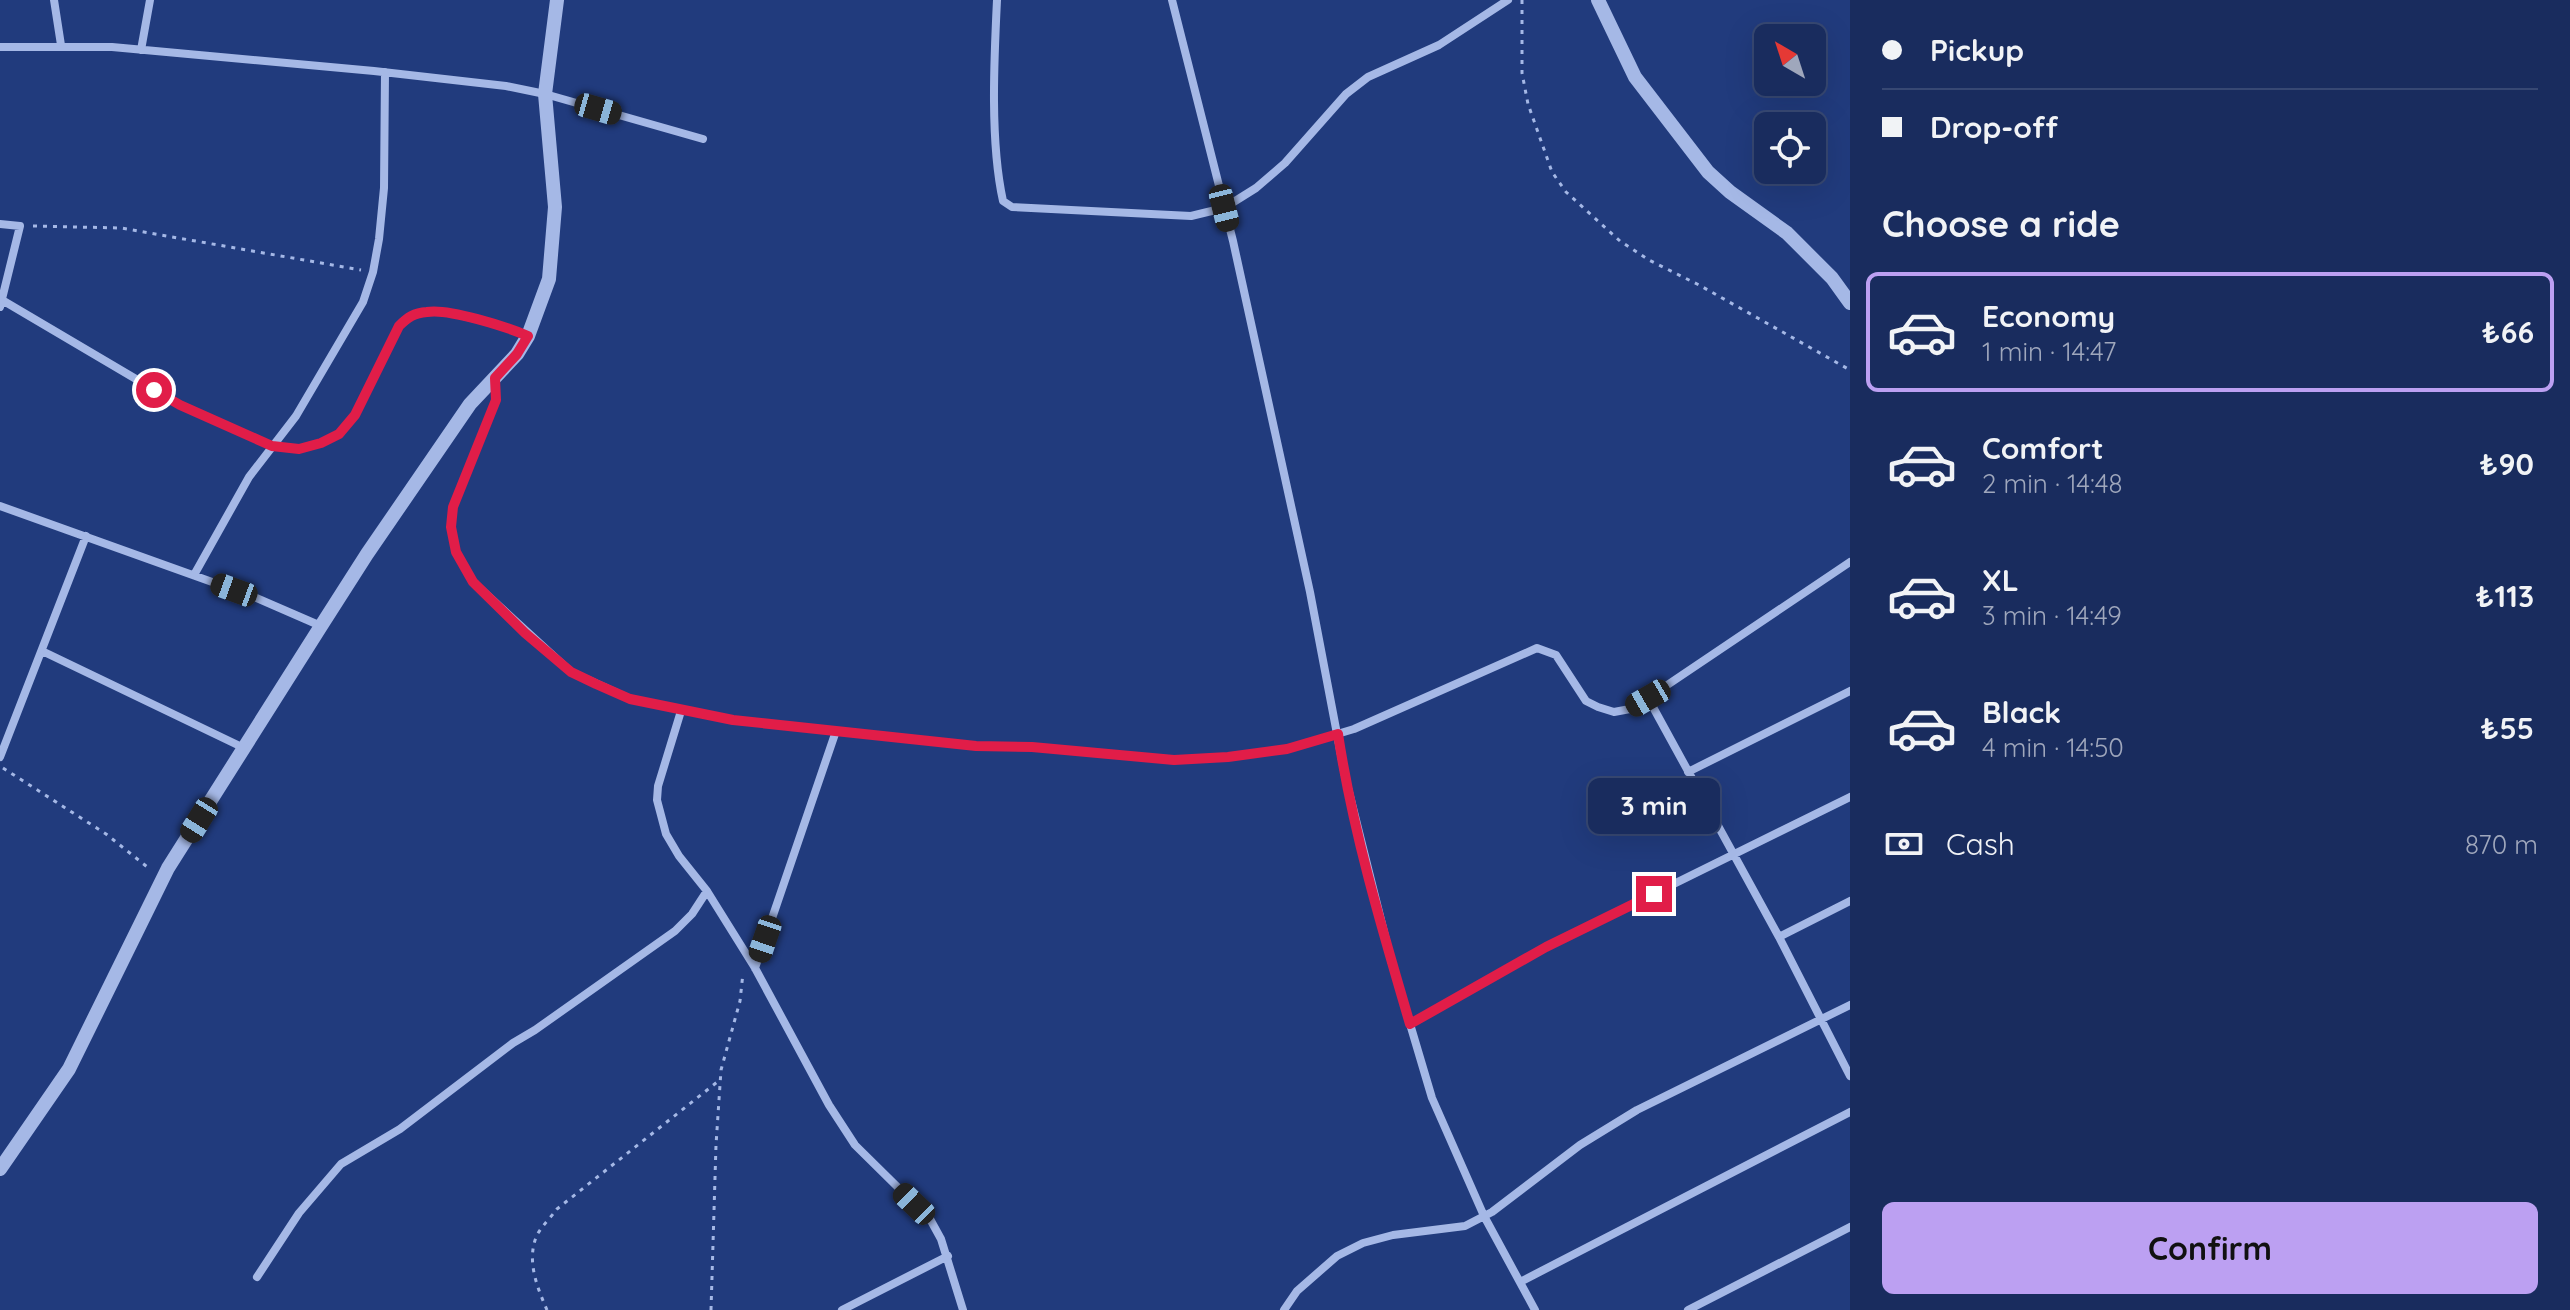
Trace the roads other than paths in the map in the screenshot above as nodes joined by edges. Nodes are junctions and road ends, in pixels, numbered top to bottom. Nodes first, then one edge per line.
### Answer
1 (54, 0) edge
2 (150, 0) edge
3 (557, 0) edge
4 (997, 0) edge
5 (1172, 0) edge
6 (1508, 0) edge
7 (1598, 0) edge
8 (61, 45) junction
9 (0, 47) edge
10 (141, 50) junction
11 (385, 72) junction
12 (545, 94) junction
13 (703, 139) dead end
14 (1224, 208) junction
15 (0, 224) edge
16 (1, 303) edge
17 (1850, 303) edge
18 (528, 336) junction
19 (495, 378) junction
20 (272, 446) junction
21 (0, 506) edge
22 (86, 536) junction
23 (1850, 562) edge
24 (194, 575) junction
25 (321, 626) junction
26 (42, 651) junction
27 (1850, 691) edge
28 (1648, 698) junction
29 (681, 711) junction
30 (836, 731) junction
31 (1338, 734) junction
32 (244, 748) junction
33 (0, 757) edge
34 (1688, 772) junction
35 (1850, 797) edge
36 (1734, 855) junction
37 (707, 891) junction
38 (1850, 901) edge
39 (1779, 937) junction
40 (755, 968) junction
41 (1850, 1005) edge
42 (1821, 1019) junction
43 (1410, 1024) junction
44 (1850, 1076) edge
45 (1850, 1112) edge
46 (0, 1169) edge
47 (1484, 1216) junction
48 (1850, 1227) edge
49 (948, 1256) junction
50 (257, 1277) dead end
51 (1520, 1282) junction
52 (842, 1310) edge
53 (963, 1310) edge
54 (1284, 1310) edge
55 (1535, 1310) edge
56 (1688, 1310) edge

1 - 8 street
2 - 10 street
3 - 12 street
4 - 14 street
5 - 14 street
6 - 14 street
7 - 17 street
8 - 9 street
8 - 10 street
10 - 11 street
11 - 12 street
11 - 20 street
12 - 13 street
12 - 18 street
14 - 31 street
15 - 16 street
16 - 20 street
18 - 19 street
18 - 20 street
19 - 25 street
19 - 29 street
20 - 24 street
21 - 22 street
22 - 24 street
22 - 26 street
23 - 28 street
24 - 25 street
25 - 32 street
26 - 32 street
26 - 33 street
27 - 34 street
28 - 31 street
28 - 34 street
29 - 30 street
29 - 37 street
30 - 31 street
30 - 40 street
31 - 43 street
32 - 46 street
34 - 36 street
35 - 36 street
36 - 39 street
36 - 43 street
37 - 40 street
37 - 50 street
38 - 39 street
39 - 42 street
40 - 49 street
41 - 42 street
42 - 44 street
42 - 47 street
43 - 47 street
45 - 51 street
47 - 51 street
47 - 54 street
48 - 56 street
49 - 52 street
49 - 53 street
51 - 55 street

